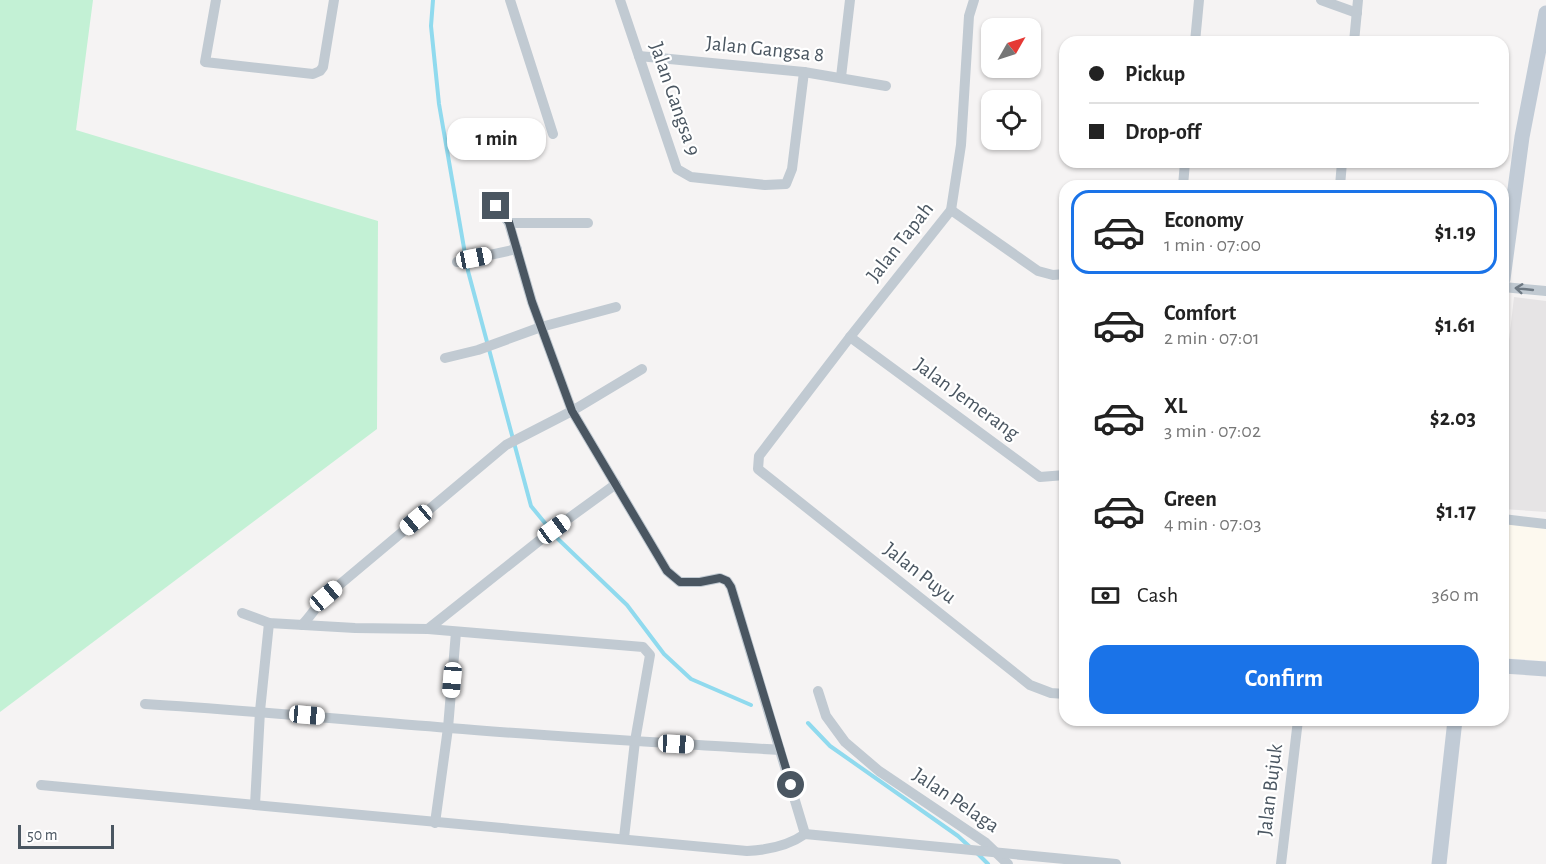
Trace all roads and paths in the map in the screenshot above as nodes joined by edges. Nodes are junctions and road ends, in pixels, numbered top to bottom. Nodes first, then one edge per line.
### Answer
1 (216, 0) edge
2 (334, 0) edge
3 (510, 0) edge
4 (620, 0) edge
5 (850, 0) edge
6 (974, 0) edge
7 (1199, 0) edge
8 (1321, 0) edge
9 (1358, 0) edge
10 (1357, 13) junction
11 (1546, 13) edge
12 (1196, 36) edge
13 (1355, 36) edge
14 (639, 56) junction
15 (804, 72) junction
16 (841, 77) junction
17 (886, 86) dead end
18 (553, 134) dead end
19 (496, 206) dead end
20 (951, 210) junction
21 (509, 222) junction
22 (588, 223) dead end
23 (1509, 234) edge
24 (518, 249) junction
25 (459, 261) dead end
26 (1059, 274) edge
27 (1509, 288) edge
28 (1546, 291) edge
29 (616, 307) dead end
30 (541, 327) junction
31 (850, 337) junction
32 (446, 358) dead end
33 (642, 369) dead end
34 (572, 411) junction
35 (758, 469) joint
36 (1059, 475) edge
37 (616, 484) junction
38 (1509, 520) edge
39 (1546, 524) edge
40 (242, 613) dead end
41 (269, 623) junction
42 (302, 625) junction
43 (428, 629) junction
44 (456, 632) junction
45 (1509, 666) edge
46 (1546, 669) edge
47 (818, 691) dead end
48 (1059, 694) edge
49 (145, 704) dead end
50 (260, 711) junction
51 (1297, 726) edge
52 (1454, 726) edge
53 (448, 728) junction
54 (635, 741) junction
55 (780, 750) junction
56 (41, 785) dead end
57 (255, 805) junction
58 (435, 823) junction
59 (805, 834) junction
60 (624, 838) junction
61 (998, 853) junction
62 (1008, 864) edge
63 (1116, 864) edge
64 (1281, 864) edge
65 (1438, 864) edge

1 - 2 street
3 - 18 street
4 - 14 street, Jalan Gangsa 9
5 - 16 street
6 - 20 street, Jalan Tapah
7 - 12 street
8 - 10 street
9 - 10 street
10 - 13 street
11 - 23 street
14 - 15 street, Jalan Gangsa 8
14 - 15 street, Jalan Gangsa 9
15 - 16 street, Jalan Gangsa 8
16 - 17 street, Jalan Gangsa 8
19 - 21 street
20 - 26 street
20 - 31 street, Jalan Tapah
21 - 22 street
21 - 24 street
24 - 25 street
24 - 30 street
28 -> 27 street
29 - 30 street
30 - 32 street
30 - 34 street
31 - 35 street, Jalan Tapah
31 - 36 street, Jalan Jemerang
33 - 34 street
34 - 37 street
34 - 42 street
35 - 48 street, Jalan Puyu
37 - 43 street
37 - 55 street
38 - 39 street
40 - 41 street
41 - 42 street
41 - 50 street
42 - 43 street
43 - 44 street
44 - 53 street
44 - 54 street
45 - 46 street
47 - 61 street, Jalan Pelaga
49 - 50 street
50 - 53 street
50 - 57 street
51 - 64 street, Jalan Bujuk
52 - 65 street
53 - 54 street
53 - 58 street
54 - 55 street
54 - 60 street
55 - 59 street
56 - 57 street
57 - 58 street
58 - 60 street
59 - 60 street
59 - 61 street
61 - 62 street
61 - 63 street, Jalan Pelaga

